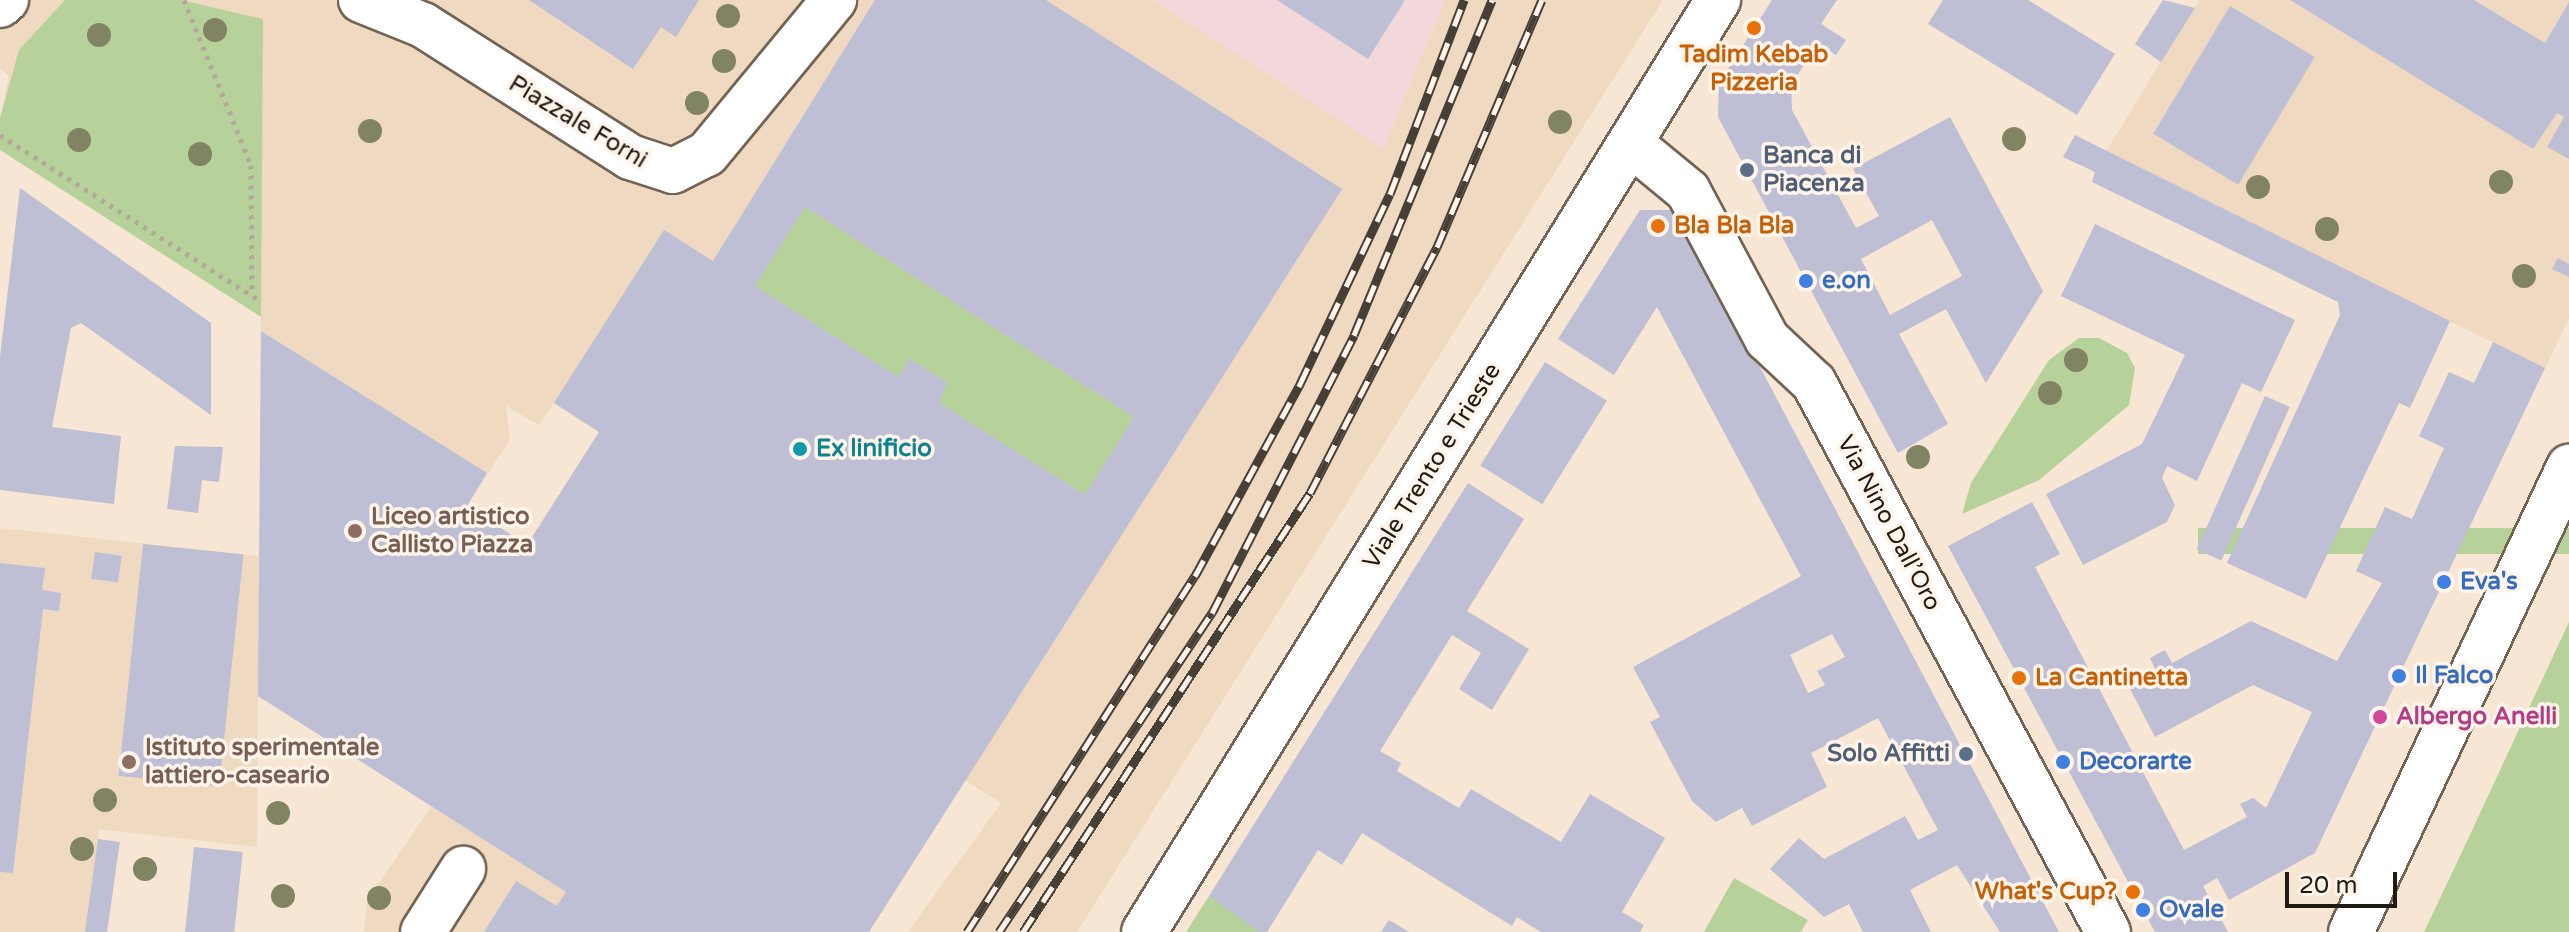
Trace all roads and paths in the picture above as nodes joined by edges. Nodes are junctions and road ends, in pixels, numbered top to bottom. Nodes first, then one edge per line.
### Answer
1 (6, 0) edge
2 (184, 0) edge
3 (361, 0) edge
4 (834, 0) edge
5 (1718, 0) edge
6 (0, 5) edge
7 (0, 135) edge
8 (1631, 144) junction
9 (252, 294) junction
10 (261, 301) dead end
11 (2569, 467) edge
12 (463, 869) dead end
13 (423, 932) edge
14 (1144, 932) edge
15 (2108, 932) edge
16 (2351, 932) edge

1 - 6 street
2 - 9 path
3 - 4 street, Piazzale Forni
5 - 8 street, Viale Trento e Trieste
7 - 9 path
8 - 14 street, Viale Trento e Trieste
8 - 15 street, Via Nino Dall’Oro
9 - 10 path
11 - 16 street
12 - 13 street

